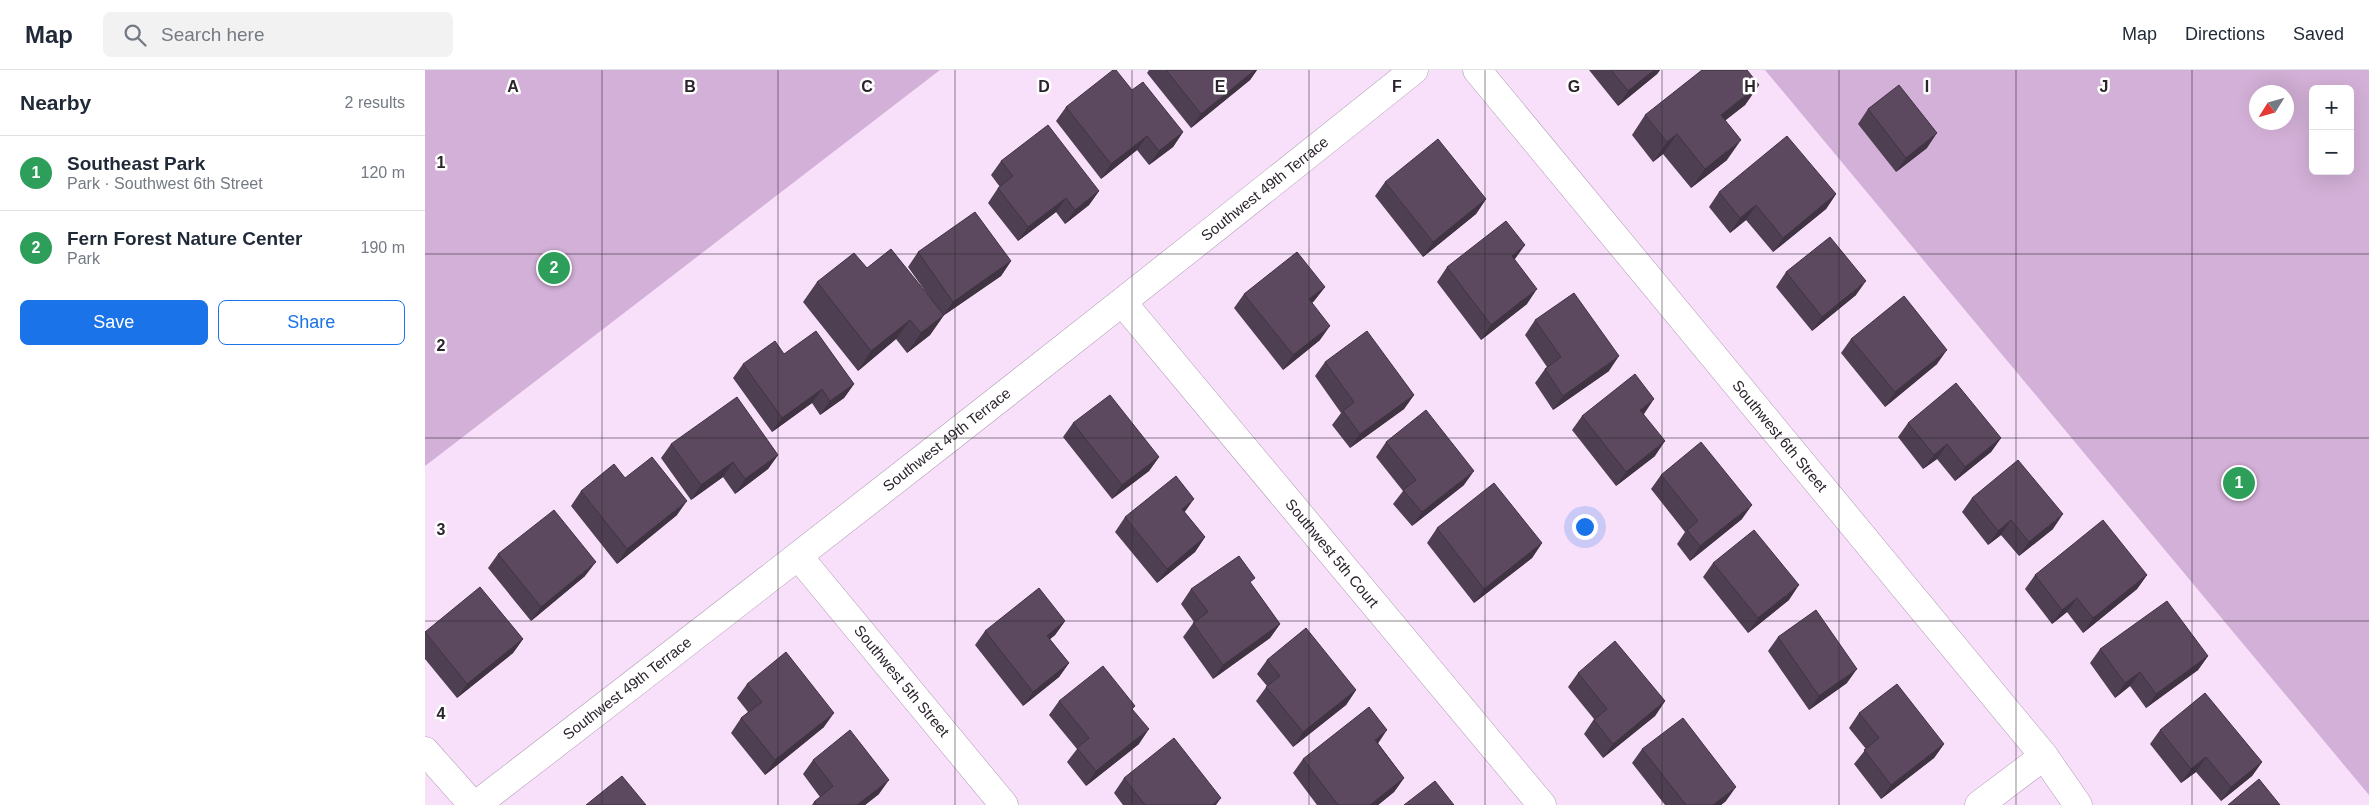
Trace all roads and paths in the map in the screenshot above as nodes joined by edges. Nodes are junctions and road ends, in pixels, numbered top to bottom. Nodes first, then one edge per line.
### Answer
1 (1413, 70) edge
2 (1477, 70) edge
3 (1123, 303) junction
4 (799, 557) junction
5 (425, 751) edge
6 (2044, 756) junction
7 (475, 805) edge
8 (1004, 805) edge
9 (1542, 805) edge
10 (1979, 805) edge
11 (2078, 805) edge

1 - 3 street, Southwest 49th Terrace
2 - 6 street, Southwest 6th Street
3 - 4 street, Southwest 49th Terrace
3 - 9 street, Southwest 5th Court
4 - 7 street, Southwest 49th Terrace
4 - 8 street, Southwest 5th Street
5 - 7 street
6 - 10 street
6 - 11 street, Southwest 6th Street

